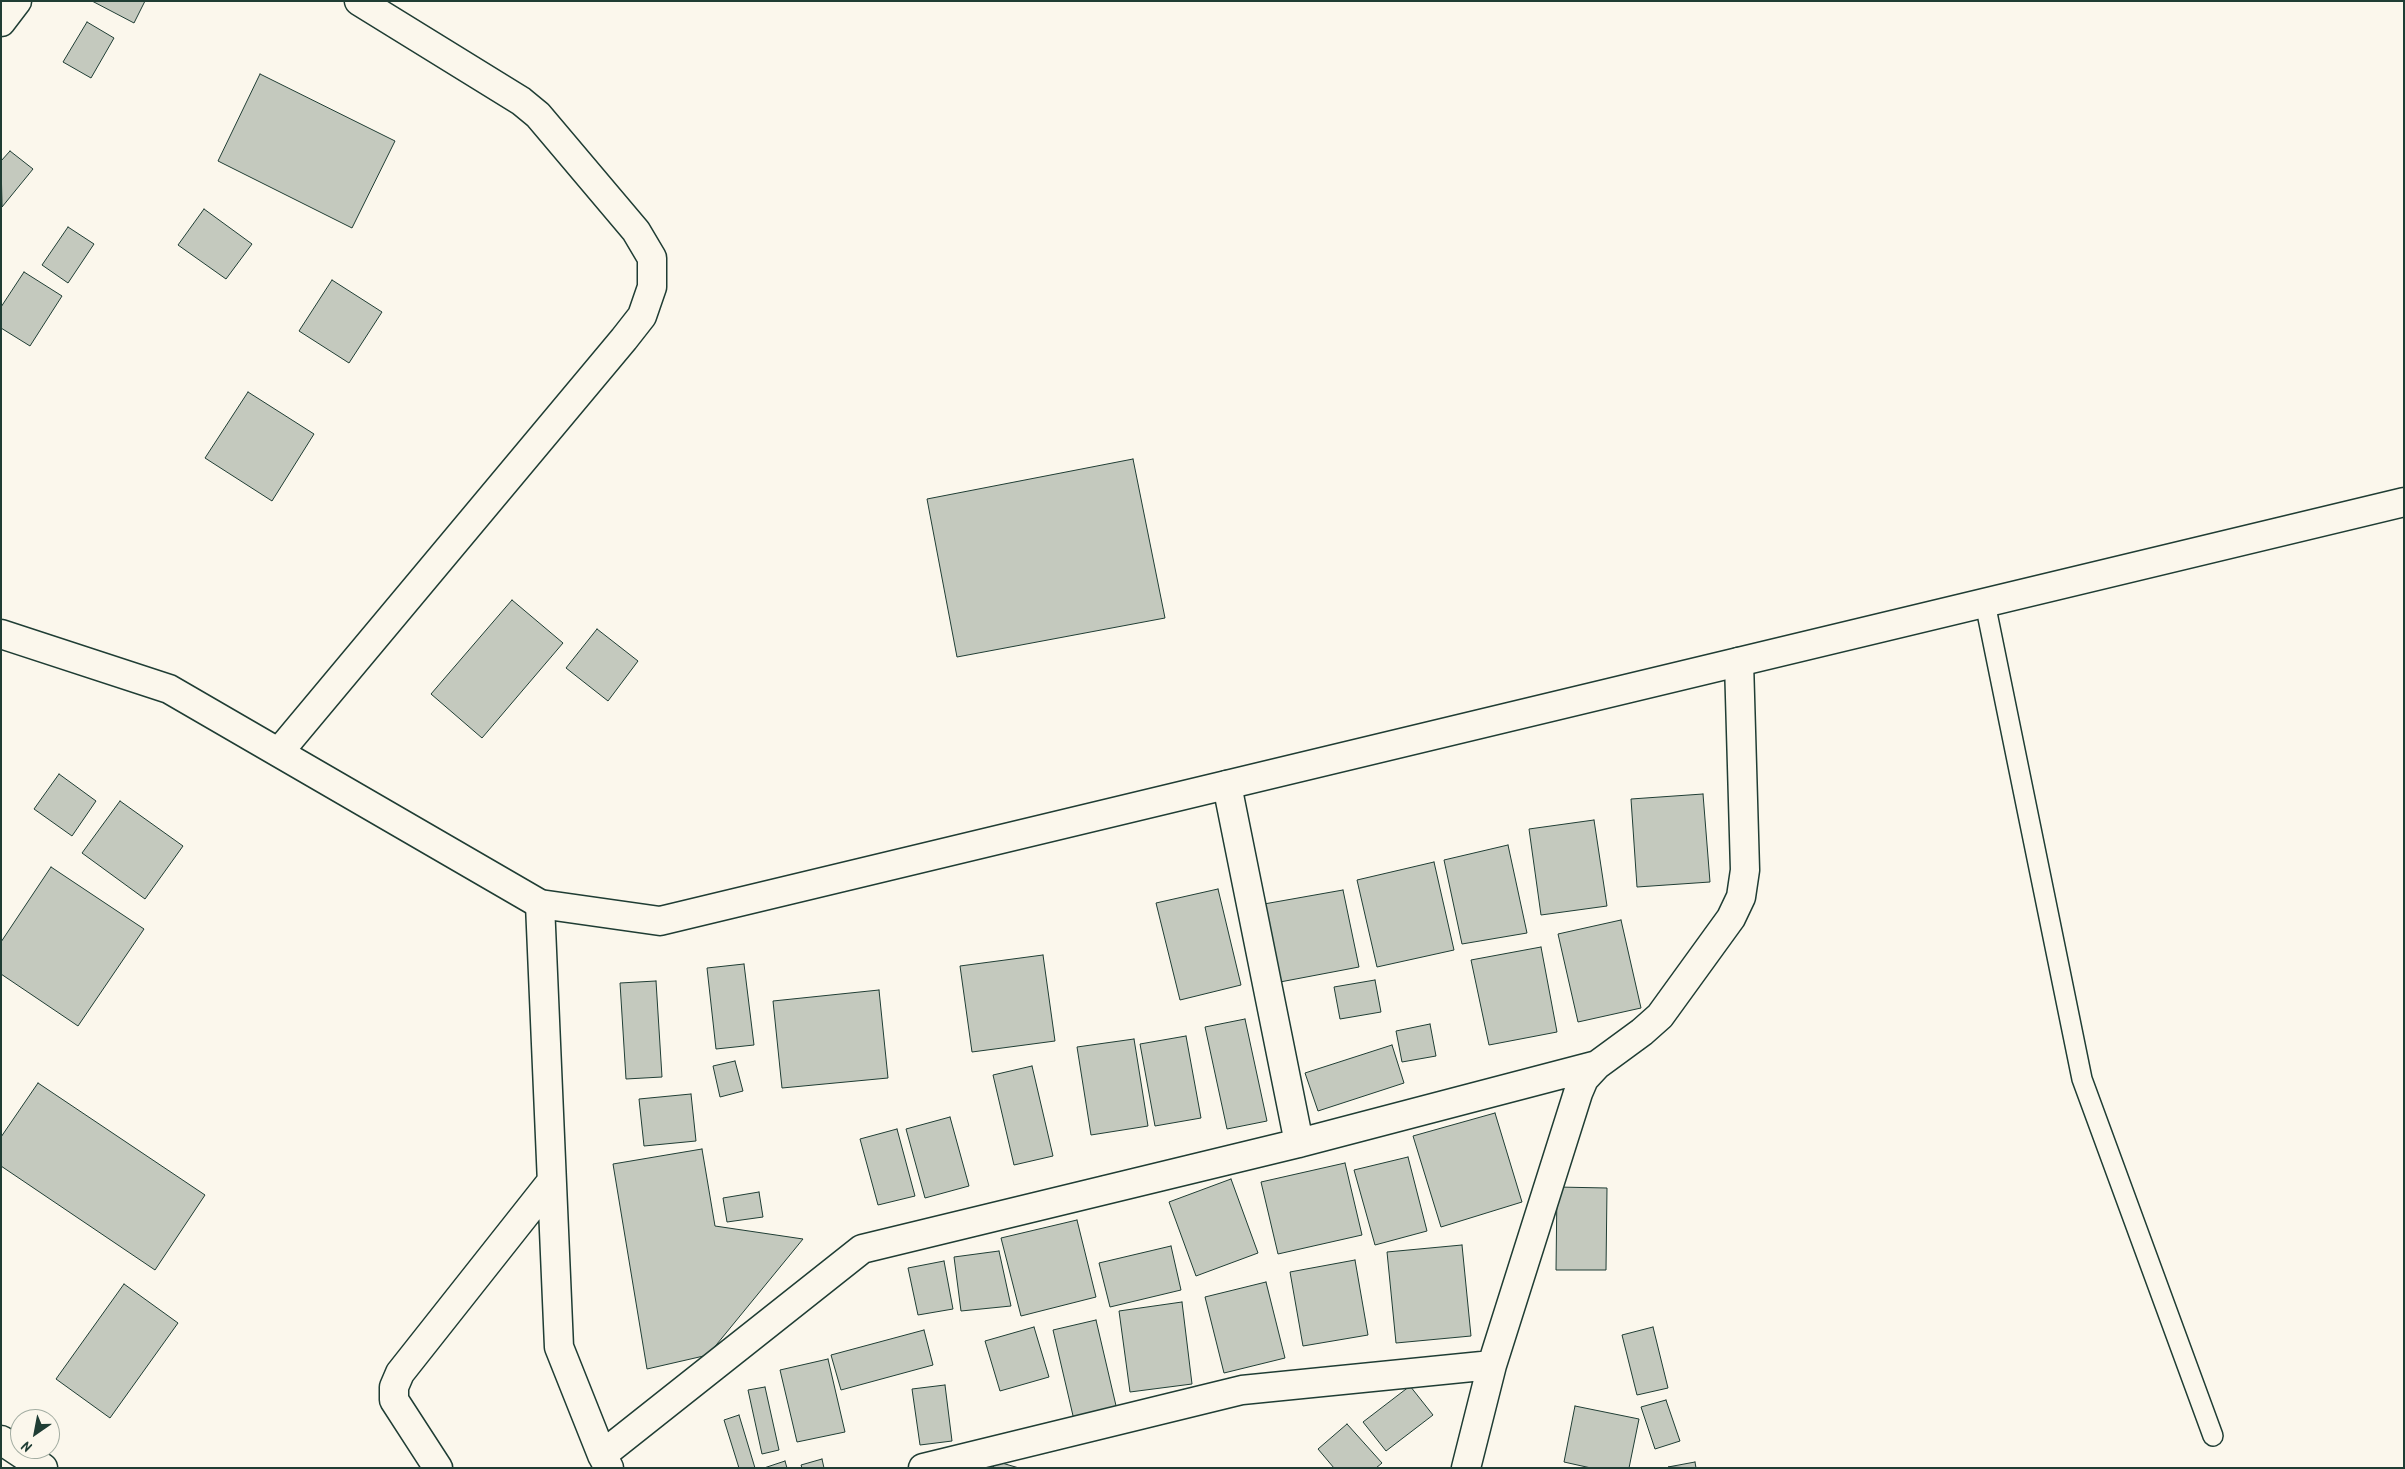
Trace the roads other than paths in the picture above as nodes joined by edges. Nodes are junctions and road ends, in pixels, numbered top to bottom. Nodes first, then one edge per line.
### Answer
1 (17, 1) edge
2 (359, 1) edge
3 (1, 22) edge
4 (2404, 502) edge
5 (1985, 603) junction
6 (1, 634) edge
7 (1739, 662) junction
8 (279, 752) junction
9 (1227, 785) junction
10 (540, 904) junction
11 (1598, 1065) junction
12 (1299, 1143) junction
13 (552, 1182) junction
14 (1492, 1365) junction
15 (2213, 1436) dead end
16 (1, 1440) edge
17 (605, 1461) edge
18 (43, 1468) edge
19 (438, 1468) edge
20 (923, 1468) edge
21 (1466, 1468) edge

1 - 3 street
2 - 8 street
4 - 5 street
5 - 7 street
5 - 15 lane
6 - 8 street
7 - 9 street
7 - 11 street
8 - 10 street
9 - 10 street
9 - 12 street
10 - 13 street
11 - 12 street
11 - 14 street
12 - 17 street
13 - 17 street
13 - 19 street
14 - 20 street
14 - 21 street
16 - 18 street

